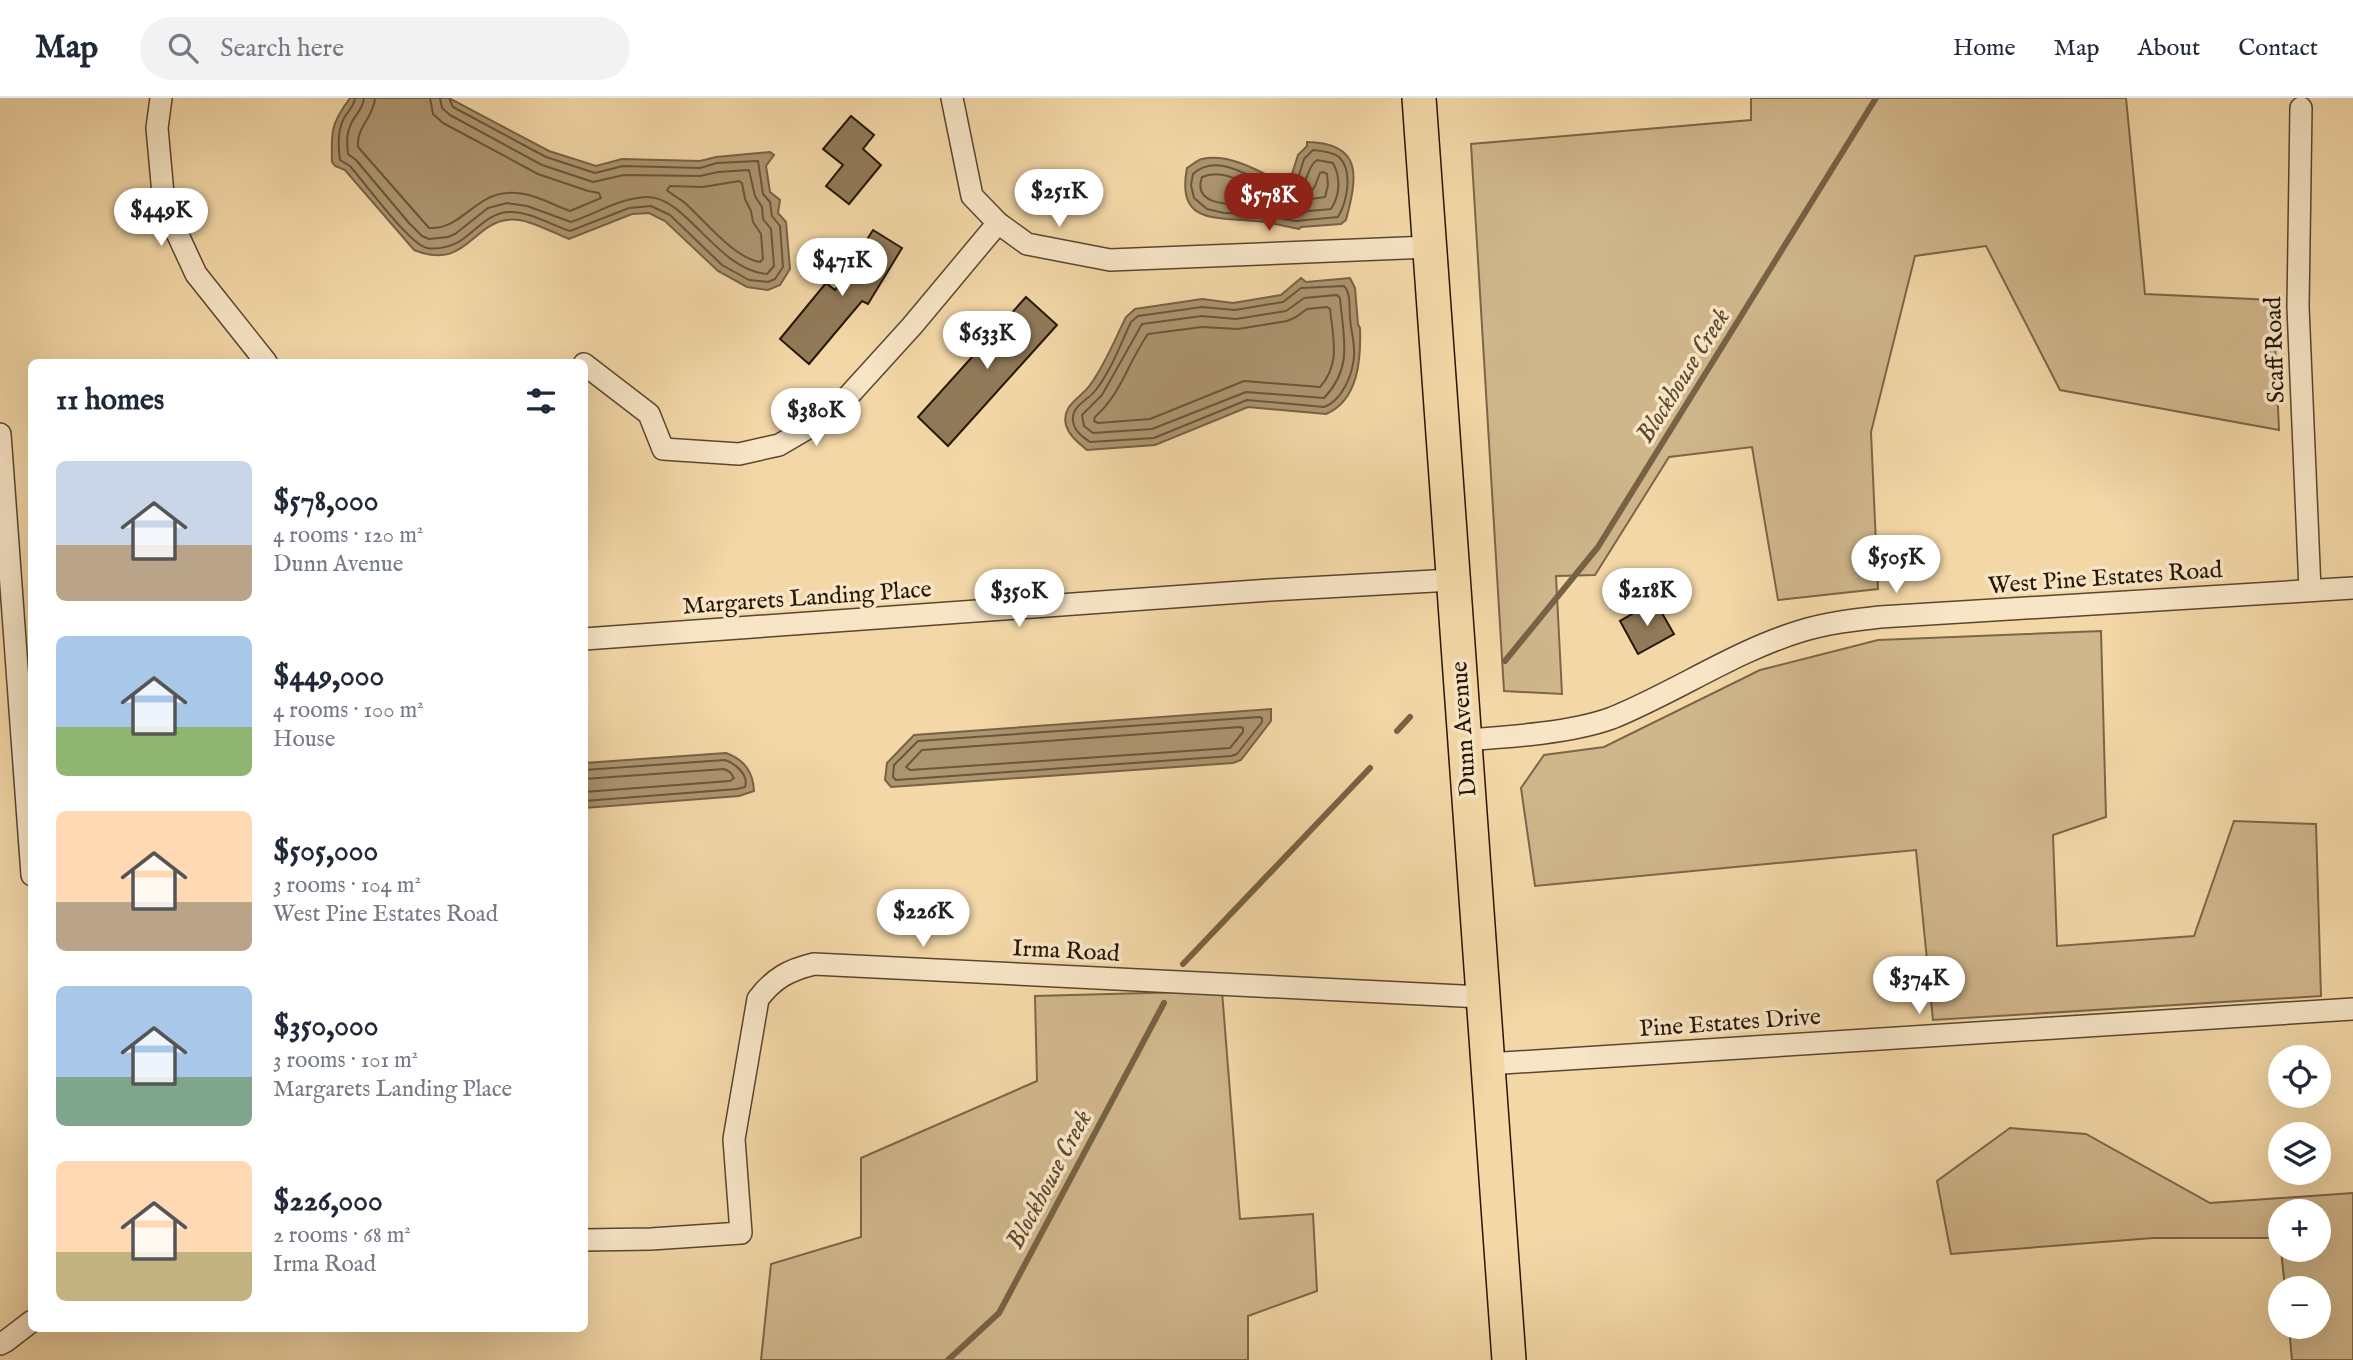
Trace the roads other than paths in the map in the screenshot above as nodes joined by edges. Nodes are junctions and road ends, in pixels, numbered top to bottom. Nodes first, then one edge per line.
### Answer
1 (161, 98) edge
2 (952, 98) edge
3 (1419, 98) edge
4 (2301, 108) dead end
5 (998, 223) junction
6 (1429, 247) junction
7 (264, 359) edge
8 (588, 367) edge
9 (0, 434) edge
10 (1452, 580) junction
11 (2353, 588) edge
12 (2309, 590) junction
13 (8, 634) edge
14 (588, 639) edge
15 (1464, 740) junction
16 (28, 835) edge
17 (1482, 997) junction
18 (2353, 1009) edge
19 (1487, 1064) junction
20 (588, 1240) edge
21 (28, 1324) edge
22 (0, 1344) edge
23 (1508, 1360) edge

1 - 7 street
2 - 5 street
3 - 6 main road, Dunn Avenue
4 - 12 street, Scaff Road
5 - 6 street
5 - 8 street
6 - 10 main road, Dunn Avenue
9 - 13 street
10 - 14 street, Margarets Landing Place
10 - 15 main road, Dunn Avenue
11 - 12 street, West Pine Estates Road
12 - 15 street, West Pine Estates Road
13 - 16 street
15 - 17 main road, Dunn Avenue
17 - 19 main road, Dunn Avenue
17 - 20 street, Irma Road
18 - 19 street, Pine Estates Drive
19 - 23 main road, Dunn Avenue
21 - 22 street

